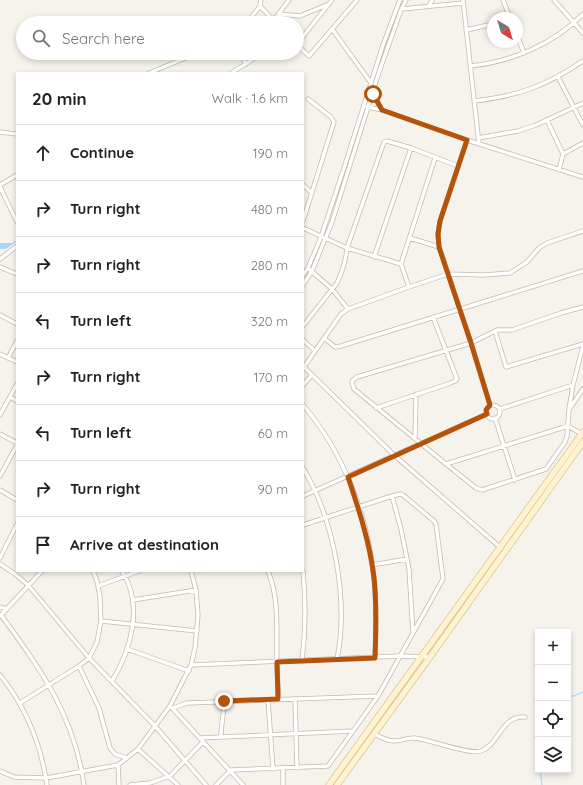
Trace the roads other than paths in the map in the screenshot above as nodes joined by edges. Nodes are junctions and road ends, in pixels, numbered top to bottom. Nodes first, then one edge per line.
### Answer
1 (261, 0) edge
2 (289, 0) edge
3 (357, 0) edge
4 (400, 0) edge
5 (406, 0) edge
6 (432, 0) edge
7 (503, 0) edge
8 (554, 0) edge
9 (463, 1) edge
10 (331, 2) edge
11 (260, 6) junction
12 (429, 6) junction
13 (402, 8) junction
14 (508, 12) edge
15 (279, 14) joint
16 (583, 14) edge
17 (252, 16) edge
18 (269, 16) edge
19 (394, 16) junction
20 (398, 17) junction
21 (574, 23) junction
22 (487, 25) edge
23 (332, 29) junction
24 (466, 30) junction
25 (583, 33) edge
26 (304, 35) edge
27 (383, 44) junction
28 (388, 45) junction
29 (522, 48) edge
30 (304, 51) edge
31 (524, 53) junction
32 (181, 60) edge
33 (244, 60) edge
34 (252, 60) edge
35 (583, 61) edge
36 (246, 64) junction
37 (470, 66) junction
38 (151, 72) edge
39 (233, 72) edge
40 (377, 72) junction
41 (558, 77) junction
42 (371, 83) junction
43 (373, 94) junction
44 (308, 99) dead end
45 (474, 101) junction
46 (583, 103) edge
47 (364, 107) junction
48 (575, 107) junction
49 (368, 108) junction
50 (382, 110) junction
51 (547, 120) junction
52 (583, 125) edge
53 (0, 132) edge
54 (16, 134) edge
55 (355, 134) junction
56 (360, 135) junction
57 (478, 138) junction
58 (467, 140) junction
59 (583, 143) edge
60 (479, 144) junction
61 (411, 148) junction
62 (563, 154) junction
63 (435, 158) junction
64 (347, 165) junction
65 (458, 166) junction
66 (559, 170) junction
67 (16, 177) edge
68 (583, 177) edge
69 (0, 186) edge
70 (304, 186) edge
71 (312, 193) junction
72 (336, 193) junction
73 (340, 194) junction
74 (304, 218) edge
75 (16, 220) edge
76 (304, 228) edge
77 (583, 231) edge
78 (321, 237) junction
79 (410, 238) junction
80 (325, 239) junction
81 (16, 247) edge
82 (439, 247) junction
83 (347, 248) junction
84 (374, 257) junction
85 (0, 259) edge
86 (401, 264) junction
87 (0, 267) edge
88 (308, 268) junction
89 (583, 271) edge
90 (312, 272) junction
91 (16, 274) edge
92 (304, 274) edge
93 (448, 274) junction
94 (304, 284) edge
95 (409, 287) junction
96 (332, 289) junction
97 (583, 307) edge
98 (460, 308) junction
99 (348, 309) junction
100 (0, 315) edge
101 (433, 317) junction
102 (16, 323) edge
103 (304, 325) edge
104 (495, 331) junction
105 (324, 338) junction
106 (304, 341) edge
107 (16, 343) edge
108 (471, 343) junction
109 (583, 345) edge
110 (446, 350) junction
111 (315, 351) junction
112 (0, 354) edge
113 (8, 358) junction
114 (16, 362) edge
115 (304, 366) edge
116 (312, 375) junction
117 (304, 384) edge
118 (573, 385) junction
119 (16, 386) edge
120 (583, 389) edge
121 (416, 394) junction
122 (10, 397) junction
123 (16, 400) edge
124 (490, 405) junction
125 (304, 406) edge
126 (376, 408) junction
127 (500, 409) junction
128 (569, 409) junction
129 (487, 414) junction
130 (0, 415) edge
131 (495, 418) junction
132 (568, 426) junction
133 (582, 433) edge
134 (0, 434) edge
135 (415, 439) junction
136 (583, 442) edge
137 (16, 443) edge
138 (420, 443) junction
139 (16, 446) edge
140 (503, 446) junction
141 (394, 455) junction
142 (446, 464) junction
143 (304, 470) edge
144 (0, 474) edge
145 (348, 477) junction
146 (515, 480) junction
147 (0, 490) edge
148 (316, 490) junction
149 (304, 496) edge
150 (392, 496) junction
151 (16, 499) edge
152 (358, 507) junction
153 (325, 518) junction
154 (304, 525) edge
155 (16, 526) edge
156 (503, 549) junction
157 (0, 558) edge
158 (407, 559) junction
159 (0, 564) edge
160 (372, 564) junction
161 (41, 572) edge
162 (94, 572) edge
163 (123, 572) edge
164 (137, 572) edge
165 (191, 572) edge
166 (268, 572) edge
167 (303, 572) edge
168 (126, 577) junction
169 (28, 585) junction
170 (98, 586) junction
171 (196, 590) junction
172 (133, 600) junction
173 (0, 607) edge
174 (7, 609) junction
175 (1, 616) edge
176 (101, 621) junction
177 (133, 625) junction
178 (198, 631) junction
179 (412, 633) junction
180 (127, 649) junction
181 (399, 656) junction
182 (423, 656) junction
183 (430, 657) junction
184 (90, 658) junction
185 (375, 658) junction
186 (337, 659) junction
187 (302, 661) junction
188 (277, 662) junction
189 (191, 665) junction
190 (79, 666) junction
191 (189, 672) junction
192 (0, 674) edge
193 (112, 681) junction
194 (50, 685) junction
195 (378, 696) junction
196 (278, 699) junction
197 (295, 699) junction
198 (268, 700) junction
199 (224, 701) junction
200 (20, 703) junction
201 (171, 707) junction
202 (525, 717) dead end
203 (155, 726) junction
204 (353, 731) junction
205 (296, 734) junction
206 (374, 734) junction
207 (272, 735) junction
208 (221, 737) junction
209 (200, 738) junction
210 (203, 742) junction
211 (138, 749) junction
212 (127, 758) junction
213 (186, 761) junction
214 (118, 764) junction
215 (283, 768) junction
216 (297, 768) junction
217 (273, 769) junction
218 (230, 770) junction
219 (0, 771) edge
220 (82, 772) junction
221 (170, 776) junction
222 (46, 778) junction
223 (150, 784) edge
224 (47, 785) edge
225 (84, 785) edge
226 (119, 785) edge
227 (130, 785) edge
228 (178, 785) edge
229 (206, 785) edge
230 (216, 785) edge
231 (243, 785) edge
232 (283, 785) edge
233 (329, 785) edge
234 (337, 785) edge

1 - 11 street
2 - 15 street
3 - 23 street
4 - 19 street
5 - 13 street
6 - 12 street
7 - 14 street
8 - 21 street
9 - 12 street
9 - 24 street
10 - 15 street
10 - 26 street
11 - 17 street
11 - 18 street
12 - 13 street
13 - 20 street
16 - 21 street
19 - 20 street
19 - 27 street
20 - 28 street
21 - 25 street
21 - 31 street
22 - 24 street
23 - 30 street
23 - 42 street
24 - 37 street
27 - 28 street
27 - 40 street
28 - 40 street
29 - 31 street
31 - 37 street
32 - 38 street
33 - 36 street
34 - 36 street
35 - 41 street
36 - 39 street
37 - 45 street
40 - 42 street
40 - 43 street
41 - 45 street
41 - 48 street
42 - 47 street
43 - 49 street
43 - 50 street
44 - 71 street
45 - 57 street
46 - 48 street
47 - 49 street
47 - 55 street
48 - 51 street
48 - 52 street
49 - 50 street
49 - 56 street
50 - 58 street
51 - 57 street
51 - 62 street
53 - 54 street
55 - 56 street
55 - 64 street
56 - 64 street
57 - 60 street
58 - 60 street
58 - 65 street
59 - 62 street
60 - 66 street
61 - 63 street
61 - 83 street
61 - 84 street
62 - 66 street
63 - 65 street
63 - 79 street
64 - 72 street
64 - 73 street
65 - 82 street
66 - 68 street
67 - 69 street
69 - 75 street
70 - 71 street
71 - 74 street
72 - 73 street
72 - 78 street
73 - 80 street
76 - 78 street
77 - 93 street
78 - 80 street
78 - 88 street
79 - 82 street
79 - 86 street
80 - 83 street
80 - 90 street
81 - 85 street
82 - 93 street
83 - 84 street
83 - 96 street
84 - 86 street
86 - 95 street
87 - 91 street
88 - 90 street
88 - 92 street
89 - 98 street
90 - 94 street
90 - 96 street
93 - 95 street
93 - 98 street
95 - 99 street
96 - 99 street
96 - 103 street
97 - 104 street
98 - 101 street
98 - 108 street
99 - 105 street
100 - 102 street
101 - 105 street
101 - 110 street
104 - 108 street
104 - 109 street
105 - 111 street
106 - 111 street
107 - 113 street
108 - 110 street
108 - 124 street
109 - 118 street
110 - 121 street
110 - 126 street
111 - 115 street
112 - 113 street
113 - 114 street
115 - 116 street
116 - 117 street
116 - 141 street
118 - 127 street
118 - 128 street
119 - 122 street
120 - 128 street
121 - 126 street
121 - 135 street
122 - 123 street
122 - 130 street
124 - 127 street
124 - 129 street
125 - 145 street
126 - 135 street
127 - 131 street
128 - 132 street
129 - 131 street
129 - 138 street
131 - 140 street
132 - 133 street
132 - 140 street
132 - 146 street
133 - 156 main road
134 - 137 street
135 - 138 street
136 - 156 main road
138 - 141 street
138 - 142 street
139 - 144 street
140 - 142 street
140 - 146 street
141 - 145 street
141 - 156 street
142 - 146 street
143 - 148 street
145 - 148 street
145 - 152 street
147 - 151 street
148 - 149 street
148 - 153 street
150 - 152 street
150 - 158 street
150 - 179 street
152 - 153 street
152 - 160 street
153 - 154 street
153 - 186 street
155 - 157 street
156 - 182 main road
156 - 183 main road
158 - 160 street
158 - 179 street
159 - 169 street
160 - 185 street
161 - 169 street
162 - 170 street
163 - 168 street
164 - 168 street
165 - 171 street
166 - 188 street
167 - 187 street
168 - 170 street
168 - 172 street
169 - 174 street
169 - 184 street
170 - 176 street
171 - 172 street
171 - 178 street
172 - 177 street
173 - 174 street
174 - 175 street
175 - 194 street
176 - 177 street
176 - 184 street
177 - 178 street
177 - 180 street
178 - 189 street
179 - 181 street
180 - 191 street
180 - 193 street
181 - 182 street
181 - 185 street
181 - 195 street
182 - 183 street
182 - 233 main road
183 - 206 main road
184 - 190 street
184 - 193 street
185 - 186 street
186 - 187 street
187 - 188 street
188 - 189 street
188 - 196 street
189 - 191 street
190 - 194 street
190 - 212 street
191 - 201 street
192 - 200 street
193 - 203 street
194 - 200 street
194 - 220 street
195 - 197 street
195 - 204 street
196 - 197 street
196 - 198 street
197 - 205 street
198 - 199 street
198 - 207 street
199 - 201 street
199 - 208 street
200 - 222 street
201 - 203 street
201 - 209 street
202 - 206 street
203 - 211 street
203 - 213 street
204 - 205 street
204 - 216 street
205 - 207 street
205 - 216 street
206 - 234 main road
207 - 208 street
207 - 217 street
208 - 209 street
209 - 210 street
210 - 213 street
210 - 218 street
211 - 212 street
211 - 221 street
212 - 214 street
213 - 221 street
213 - 229 street
214 - 220 street
214 - 226 street
215 - 216 street
215 - 217 street
215 - 232 street
217 - 218 street
218 - 230 street
218 - 231 street
219 - 222 street
220 - 222 street
220 - 225 street
221 - 223 street
221 - 228 street
222 - 224 street
223 - 227 street

